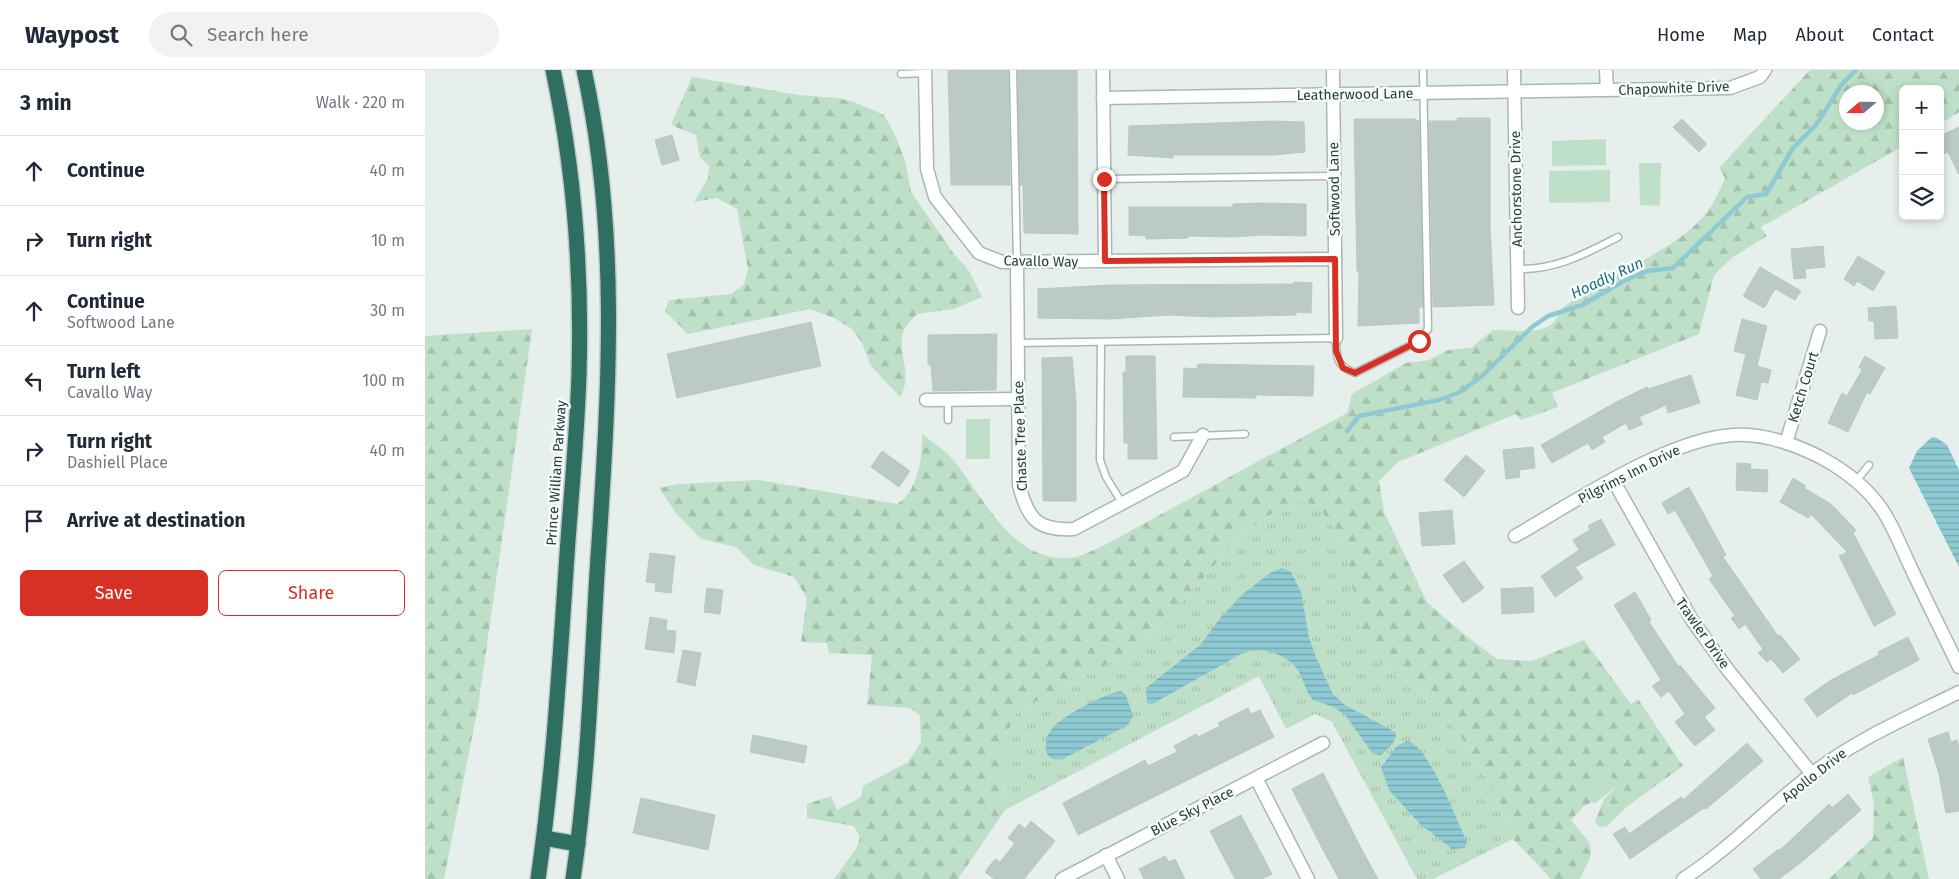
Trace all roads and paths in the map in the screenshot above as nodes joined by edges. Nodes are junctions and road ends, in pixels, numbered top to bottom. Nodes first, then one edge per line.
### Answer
1 (553, 70) edge
2 (584, 70) edge
3 (1013, 70) edge
4 (1103, 70) edge
5 (1333, 70) edge
6 (1423, 70) edge
7 (1514, 70) edge
8 (1607, 70) edge
9 (1765, 70) edge
10 (925, 71) edge
11 (901, 74) dead end
12 (1607, 90) junction
13 (1514, 92) junction
14 (1423, 93) junction
15 (1333, 95) junction
16 (1103, 98) junction
17 (1334, 176) junction
18 (1104, 179) junction
19 (1618, 237) dead end
20 (1335, 259) junction
21 (1105, 261) junction
22 (1017, 262) junction
23 (1517, 269) junction
24 (1518, 308) dead end
25 (1820, 331) dead end
26 (1335, 338) junction
27 (1101, 342) junction
28 (1018, 343) junction
29 (1018, 399) junction
30 (926, 400) dead end
31 (948, 400) junction
32 (948, 420) dead end
33 (1245, 434) dead end
34 (1203, 435) junction
35 (1174, 437) dead end
36 (1786, 443) junction
37 (1869, 465) dead end
38 (1613, 480) junction
39 (1856, 480) junction
40 (1122, 503) junction
41 (1515, 536) dead end
42 (1959, 667) edge
43 (1959, 692) edge
44 (1323, 743) dead end
45 (1811, 774) junction
46 (1256, 778) junction
47 (544, 838) junction
48 (578, 844) junction
49 (1106, 855) junction
50 (538, 879) edge
51 (573, 879) edge
52 (1062, 879) edge
53 (1118, 879) edge
54 (1308, 879) edge
55 (1683, 879) edge

1 - 47 highway, Prince William Parkway
2 - 48 highway
3 - 22 lane
4 - 16 street
5 - 15 street, Softwood Lane
6 - 14 lane
7 - 13 street, Anchorstone Drive
8 - 12 street
9 - 12 street, Chapowhite Drive
10 - 11 lane
10 - 22 street, Cavallo Way
12 - 13 street, Leatherwood Lane
13 - 14 street, Leatherwood Lane
13 - 23 street, Anchorstone Drive
14 - 15 street, Leatherwood Lane
14 - 26 lane
15 - 16 street, Leatherwood Lane
15 - 17 street, Softwood Lane
16 - 18 street
17 - 18 lane
17 - 20 street, Softwood Lane
18 - 21 street
19 - 23 lane
20 - 21 street, Cavallo Way
20 - 26 street, Softwood Lane
21 - 22 street, Cavallo Way
22 - 28 street, Chaste Tree Place
23 - 24 street, Anchorstone Drive
25 - 36 street, Ketch Court
26 - 27 lane
27 - 28 lane
27 - 40 lane
28 - 29 street, Chaste Tree Place
29 - 31 street
29 - 40 street, Chaste Tree Place
30 - 31 street
31 - 32 lane
33 - 34 lane
34 - 35 lane
34 - 40 street, Chaste Tree Place
36 - 38 street, Pilgrims Inn Drive
36 - 39 street, Pilgrims Inn Drive
37 - 39 lane
38 - 41 street, Pilgrims Inn Drive
38 - 45 street, Trawler Drive
39 - 42 street, Pilgrims Inn Drive
43 - 45 street, Apollo Drive
44 - 46 street, Blue Sky Place
45 - 55 street, Apollo Drive
46 - 49 street, Blue Sky Place
46 - 54 street
47 - 48 highway
47 - 50 highway, Prince William Parkway
48 - 51 highway
49 - 52 street, Blue Sky Place
49 - 53 street

